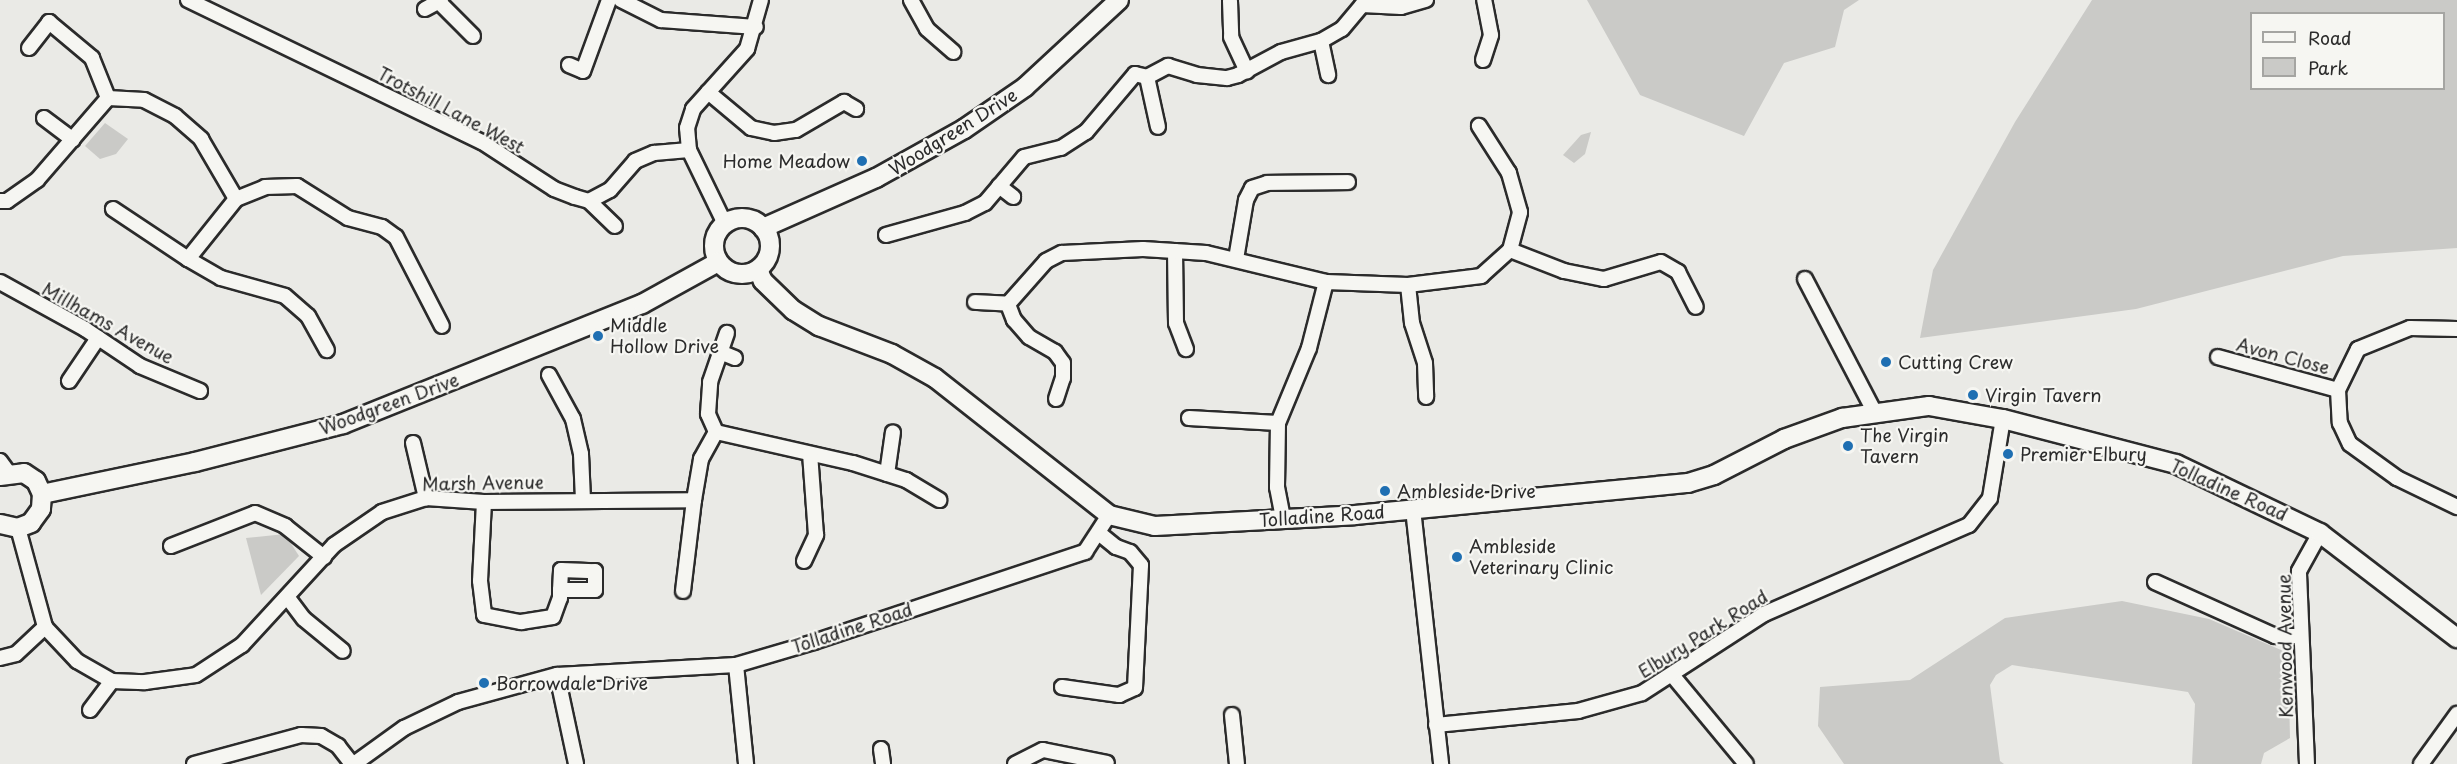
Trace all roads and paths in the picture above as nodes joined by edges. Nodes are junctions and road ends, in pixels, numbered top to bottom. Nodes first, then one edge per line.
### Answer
1 (188, 0) edge
2 (609, 0) edge
3 (621, 0) edge
4 (761, 0) edge
5 (911, 0) edge
6 (1119, 0) edge
7 (1426, 0) edge
8 (1484, 0) edge
9 (440, 1) edge
10 (1230, 1) edge
11 (1361, 3) edge
12 (425, 9) dead end
13 (756, 27) junction
14 (472, 36) dead end
15 (1321, 42) junction
16 (29, 48) dead end
17 (953, 52) dead end
18 (1483, 60) dead end
19 (569, 64) dead end
20 (1247, 71) junction
21 (1328, 75) dead end
22 (1148, 77) junction
23 (708, 92) junction
24 (108, 98) junction
25 (856, 108) dead end
26 (44, 118) dead end
27 (1479, 126) dead end
28 (1158, 127) dead end
29 (73, 140) junction
30 (689, 150) junction
31 (1348, 182) dead end
32 (999, 186) junction
33 (1013, 197) dead end
34 (236, 199) junction
35 (0, 201) edge
36 (589, 201) junction
37 (113, 209) dead end
38 (725, 224) junction
39 (615, 226) dead end
40 (763, 228) junction
41 (886, 235) dead end
42 (1510, 250) junction
43 (1175, 251) junction
44 (188, 259) junction
45 (1236, 259) junction
46 (718, 262) junction
47 (758, 270) junction
48 (1805, 279) dead end
49 (0, 282) edge
50 (1326, 282) junction
51 (1408, 285) junction
52 (975, 302) dead end
53 (1008, 304) junction
54 (1696, 307) dead end
55 (442, 326) dead end
56 (2457, 329) edge
57 (727, 333) dead end
58 (98, 338) junction
59 (1186, 349) dead end
60 (327, 351) dead end
61 (720, 352) junction
62 (2218, 357) dead end
63 (735, 358) dead end
64 (549, 375) dead end
65 (69, 381) dead end
66 (2338, 390) junction
67 (200, 392) dead end
68 (1426, 397) dead end
69 (1056, 399) dead end
70 (1874, 411) junction
71 (1189, 418) dead end
72 (2003, 418) junction
73 (1278, 423) junction
74 (716, 432) junction
75 (893, 432) dead end
76 (413, 443) dead end
77 (810, 454) junction
78 (3, 470) edge
79 (887, 474) junction
80 (42, 494) junction
81 (426, 498) junction
82 (583, 500) junction
83 (694, 500) junction
84 (939, 500) dead end
85 (484, 502) junction
86 (2457, 507) edge
87 (1413, 509) junction
88 (1109, 515) junction
89 (1283, 518) junction
90 (9, 526) edge
91 (2320, 533) junction
92 (1100, 534) junction
93 (171, 546) dead end
94 (324, 556) junction
95 (804, 561) dead end
96 (2155, 582) dead end
97 (560, 590) dead end
98 (682, 591) dead end
99 (288, 598) junction
100 (45, 627) junction
101 (2300, 636) junction
102 (2457, 638) edge
103 (343, 651) dead end
104 (0, 658) edge
105 (736, 665) junction
106 (557, 675) junction
107 (1672, 676) junction
108 (112, 681) junction
109 (1062, 687) dead end
110 (90, 710) dead end
111 (2457, 714) edge
112 (1232, 716) dead end
113 (1436, 725) junction
114 (1099, 762) edge
115 (194, 764) edge
116 (353, 764) edge
117 (576, 764) edge
118 (746, 764) edge
119 (1015, 764) edge
120 (1238, 764) edge
121 (1441, 764) edge
122 (1746, 764) edge
123 (2307, 764) edge
124 (2421, 764) edge

1 - 36 street, Trotshill Lane West
2 - 19 street
3 - 13 street
4 - 13 street
5 - 17 street
6 - 40 main road, Woodgreen Drive
7 - 11 street
8 - 18 street
9 - 12 street
9 - 14 street
10 - 20 street
11 - 15 street
13 - 23 street
15 - 20 street
15 - 21 street
16 - 24 street
20 - 22 street
22 - 28 street
22 - 32 street
23 - 25 street
23 - 30 street
24 - 29 street
24 - 34 street
26 - 29 street
27 - 42 street
29 - 35 street
30 - 36 street
30 - 38 street
31 - 45 street
32 - 33 street
32 - 41 street
34 - 44 street
34 - 55 street
36 - 39 street
37 - 44 street
38 - 40 main road
38 - 46 main road
40 - 47 main road
42 - 51 street
42 - 54 street
43 - 45 street
43 - 53 street
43 - 59 street
44 - 60 street
45 - 50 street
46 - 47 main road
46 - 80 main road, Woodgreen Drive
47 - 88 main road
48 - 70 street
49 - 58 street, Millhams Avenue
50 - 51 street
50 - 73 street
51 - 68 street
52 - 53 street
53 - 69 street
56 - 66 street
57 - 61 street
58 - 65 street
58 - 67 street, Millhams Avenue
61 - 63 street
61 - 74 street
62 - 66 street, Avon Close
64 - 82 street
66 - 86 street
70 - 72 main road, Tolladine Road
70 - 87 main road, Tolladine Road
71 - 73 street
72 - 91 main road, Tolladine Road
72 - 107 street, Elbury Park Road
73 - 89 street
74 - 77 street
74 - 83 street
75 - 79 street
76 - 81 street
77 - 79 street
77 - 95 street
78 - 80 main road
79 - 84 street
80 - 90 main road
81 - 85 street, Marsh Avenue
81 - 94 street, Marsh Avenue
82 - 83 street, Marsh Avenue
82 - 85 street, Marsh Avenue
83 - 98 street
85 - 97 street
87 - 89 main road, Tolladine Road
87 - 113 street
88 - 89 main road, Tolladine Road
88 - 92 street, Tolladine Road
90 - 100 street, Marsh Avenue
91 - 101 street, Kenwood Avenue
91 - 102 main road, Tolladine Road
92 - 105 street, Tolladine Road
92 - 109 street
93 - 94 street
94 - 99 street, Marsh Avenue
96 - 101 street
99 - 103 street
99 - 108 street, Marsh Avenue
100 - 104 street
100 - 108 street, Marsh Avenue
101 - 123 street, Kenwood Avenue
105 - 106 street, Tolladine Road
105 - 118 street
106 - 116 street, Tolladine Road
106 - 117 street
107 - 113 street, Elbury Park Road
107 - 122 street
108 - 110 street
111 - 124 street
112 - 120 street
113 - 121 street
114 - 119 street
115 - 116 street, Tolladine Road

